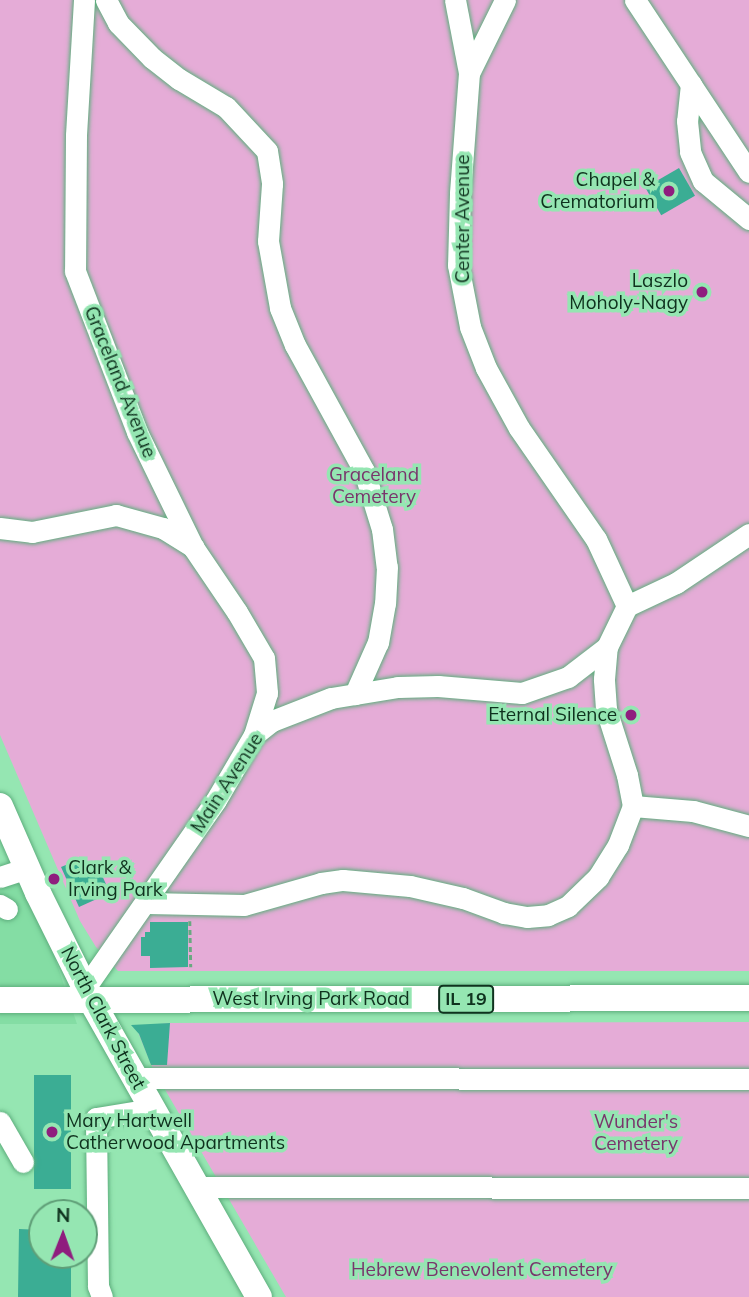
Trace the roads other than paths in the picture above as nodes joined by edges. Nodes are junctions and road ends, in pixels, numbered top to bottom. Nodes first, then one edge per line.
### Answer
1 (84, 0) edge
2 (106, 0) edge
3 (455, 0) edge
4 (505, 0) edge
5 (635, 0) edge
6 (469, 73) junction
7 (691, 84) junction
8 (749, 172) edge
9 (749, 219) edge
10 (0, 528) edge
11 (749, 534) edge
12 (193, 547) junction
13 (627, 606) junction
14 (607, 648) junction
15 (355, 694) junction
16 (254, 735) junction
17 (0, 806) edge
18 (633, 806) junction
19 (749, 826) edge
20 (27, 869) junction
21 (0, 877) edge
22 (147, 903) junction
23 (84, 996) junction
24 (749, 998) edge
25 (0, 1000) edge
26 (135, 1078) junction
27 (749, 1079) edge
28 (152, 1109) junction
29 (0, 1122) edge
30 (23, 1162) dead end
31 (197, 1188) junction
32 (749, 1188) edge
33 (102, 1297) edge
34 (259, 1297) edge

1 - 12 street, Graceland Avenue
2 - 15 street
3 - 6 street, Center Avenue
4 - 6 street
5 - 7 street
6 - 13 street, Center Avenue
7 - 8 street
7 - 9 street
10 - 12 street
11 - 13 street
12 - 16 street, Graceland Avenue
13 - 14 street
14 - 15 street, Main Avenue
14 - 18 street
15 - 16 street, Main Avenue
16 - 22 street, Main Avenue
17 - 20 main road, North Clark Street
18 - 19 street
18 - 22 street
20 - 21 street
20 - 23 main road, North Clark Street
22 - 23 street, Main Avenue
23 - 24 main road, West Irving Park Road / IL 19
23 - 25 main road, West Irving Park Road / IL 19
23 - 26 main road, North Clark Street
26 - 27 street
26 - 28 main road, North Clark Street
28 - 31 main road, North Clark Street
28 - 33 street
29 - 30 street
31 - 32 street
31 - 34 main road, North Clark Street

